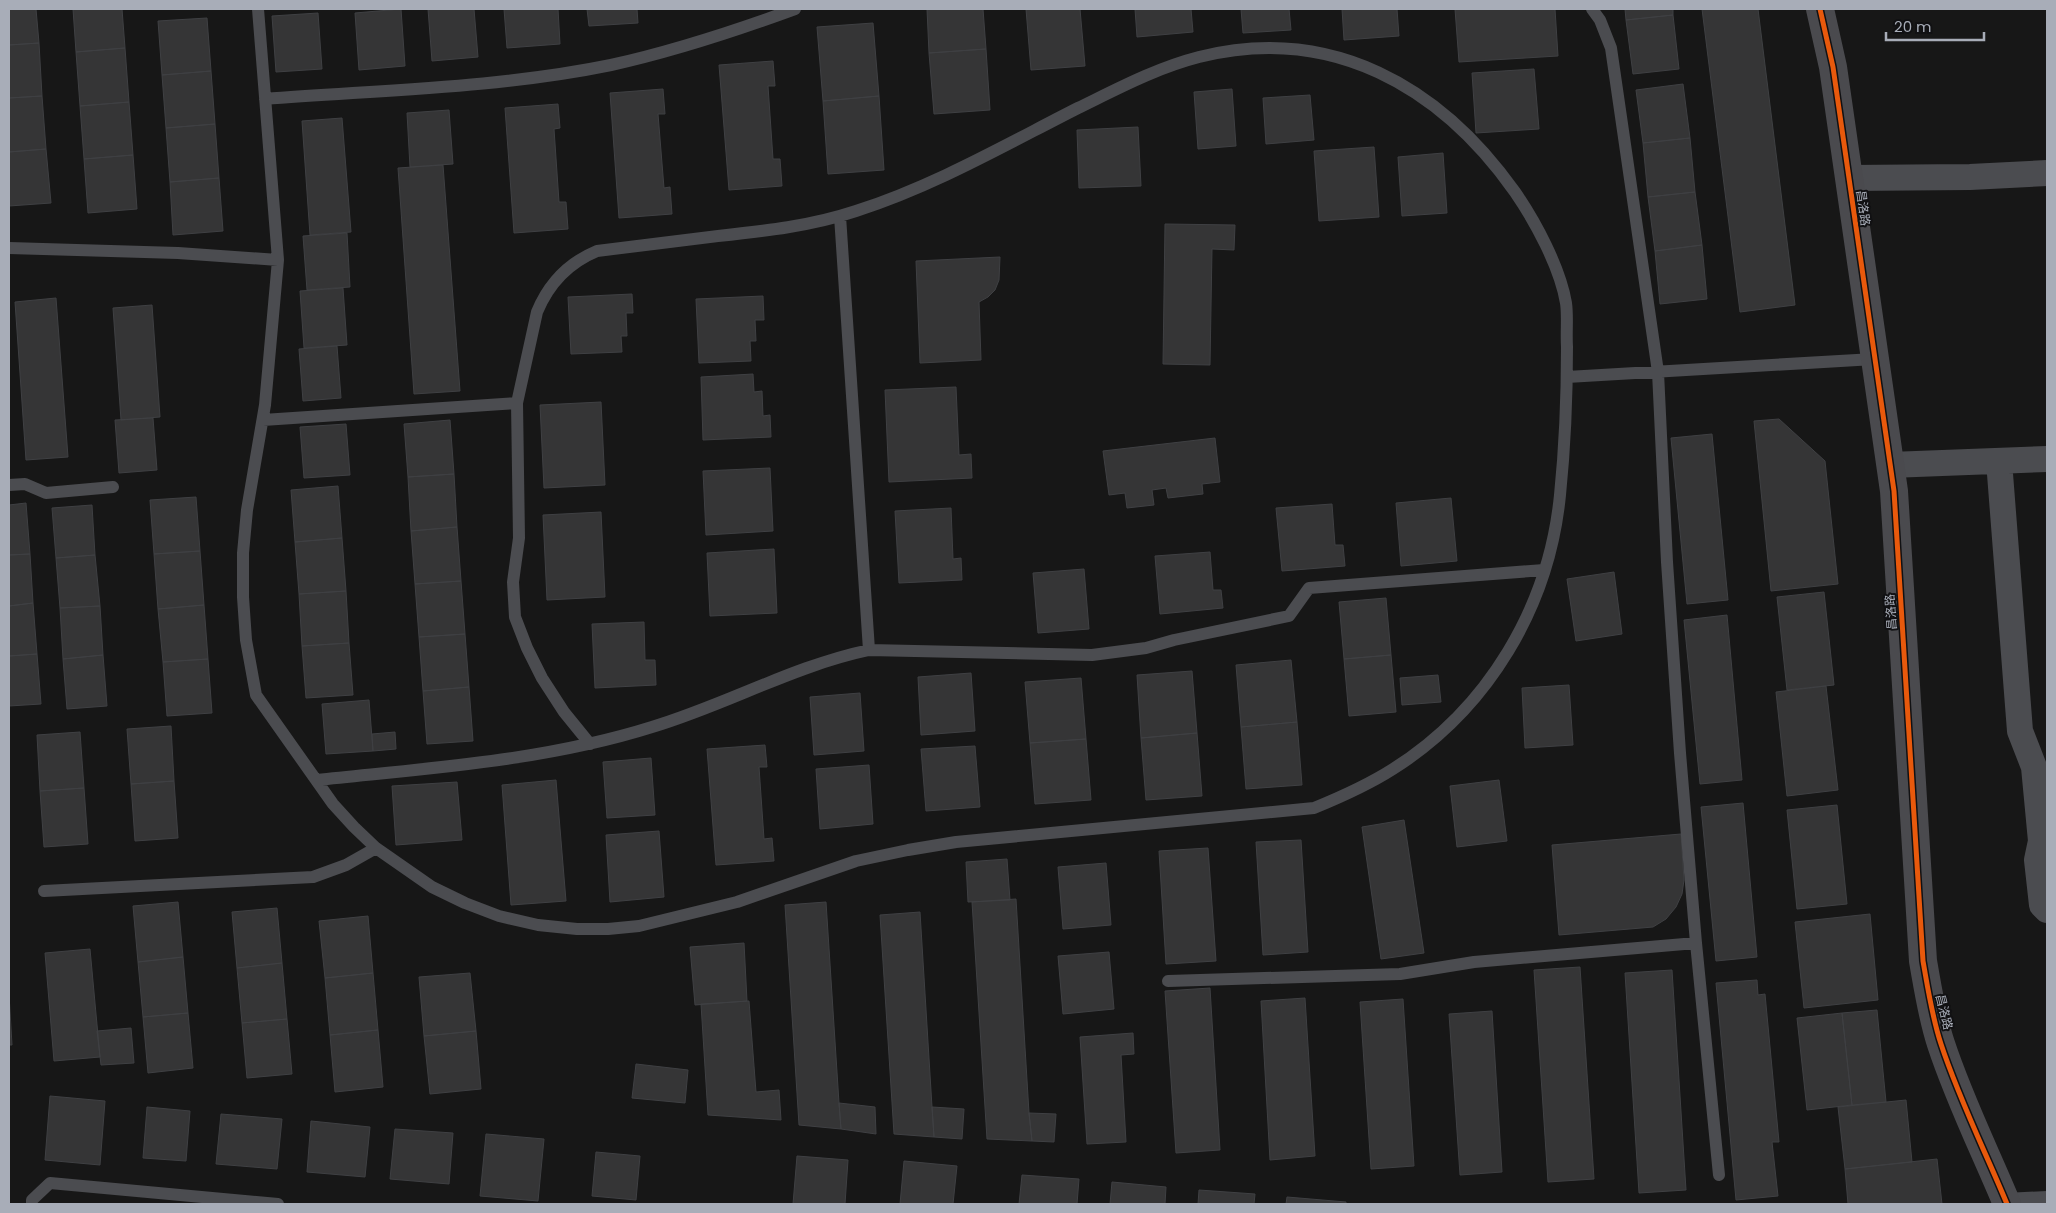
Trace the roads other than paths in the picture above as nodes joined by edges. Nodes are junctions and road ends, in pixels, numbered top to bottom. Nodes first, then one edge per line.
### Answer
1 (258, 9) edge
2 (795, 9) edge
3 (1592, 9) edge
4 (1820, 9) edge
5 (265, 99) junction
6 (2047, 173) edge
7 (1849, 178) junction
8 (840, 216) junction
9 (9, 248) edge
10 (278, 260) junction
11 (1874, 359) junction
12 (1658, 372) junction
13 (1567, 377) junction
14 (517, 403) junction
15 (263, 420) junction
16 (2047, 459) edge
17 (2000, 461) junction
18 (1890, 465) junction
19 (9, 485) edge
20 (113, 487) dead end
21 (1544, 570) junction
22 (869, 650) junction
23 (590, 744) junction
24 (317, 780) junction
25 (376, 848) junction
26 (44, 891) dead end
27 (2047, 910) edge
28 (1696, 943) junction
29 (1168, 981) dead end
30 (1719, 1175) dead end
31 (2047, 1197) edge
32 (2006, 1201) edge
33 (32, 1204) edge
34 (278, 1204) edge

1 - 5 lane
2 - 5 lane
3 - 12 lane
4 - 7 street, 昌洛路
5 - 10 lane
6 - 7 street
7 - 11 street, 昌洛路
8 - 13 lane
8 - 14 lane
8 - 22 lane
9 - 10 lane
10 - 15 lane
11 - 12 lane
11 - 18 street, 昌洛路
12 - 13 lane
12 - 28 lane
13 - 21 lane
14 - 15 lane
14 - 23 lane
15 - 24 lane
16 - 17 street
17 - 18 street
17 - 27 street
18 - 32 street, 昌洛路
19 - 20 lane
21 - 22 lane
21 - 25 lane
22 - 23 lane
23 - 24 lane
24 - 25 lane
25 - 26 lane
28 - 29 lane
28 - 30 lane
31 - 32 lane
33 - 34 lane

